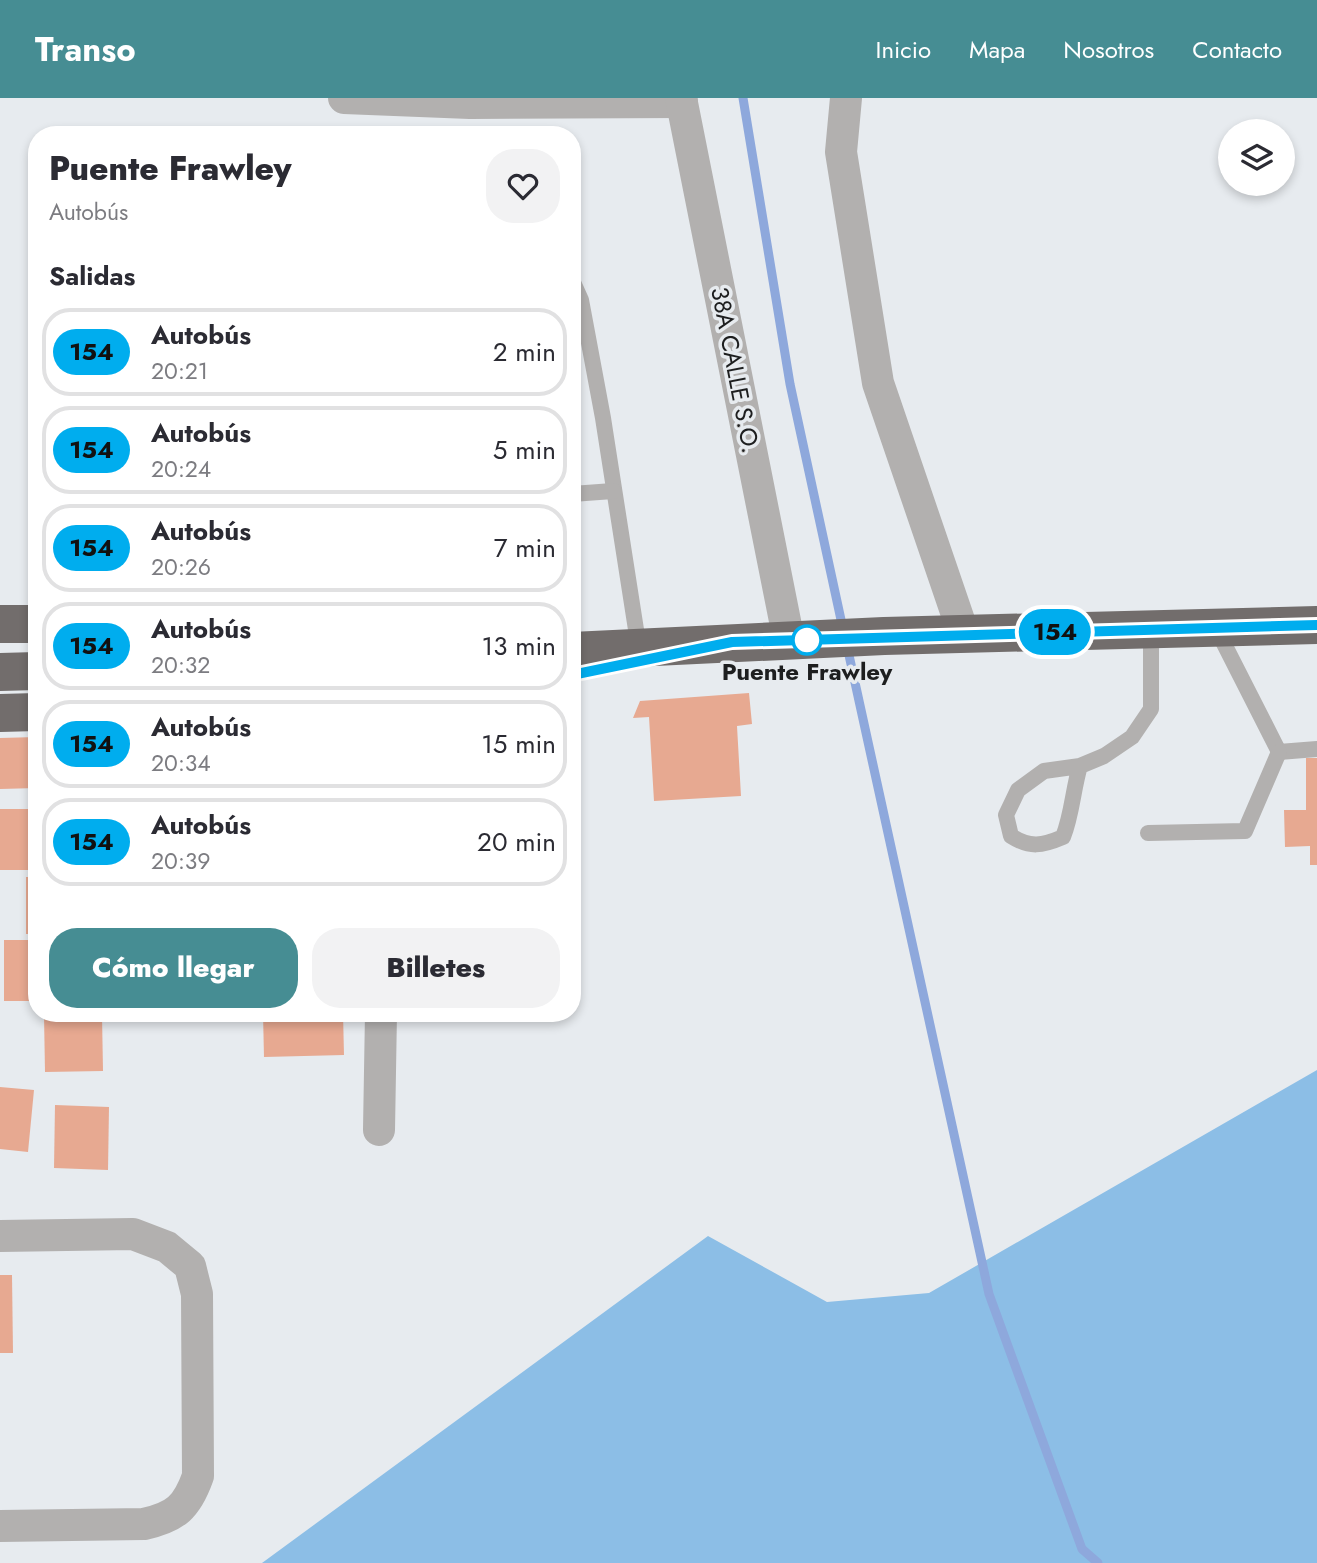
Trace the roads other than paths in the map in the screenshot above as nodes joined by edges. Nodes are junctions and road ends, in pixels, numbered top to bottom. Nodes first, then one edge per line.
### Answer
1 (344, 98) edge
2 (846, 98) edge
3 (469, 100) edge
4 (682, 100) edge
5 (581, 300) edge
6 (613, 491) junction
7 (581, 493) edge
8 (0, 624) edge
9 (28, 624) edge
10 (1317, 625) edge
11 (1216, 628) junction
12 (1151, 630) junction
13 (581, 631) edge
14 (964, 635) junction
15 (637, 636) junction
16 (801, 641) junction
17 (732, 642) junction
18 (581, 651) edge
19 (28, 671) edge
20 (0, 672) edge
21 (581, 673) edge
22 (28, 712) edge
23 (0, 713) edge
24 (1317, 749) edge
25 (1279, 752) junction
26 (1080, 766) junction
27 (1148, 833) dead end
28 (381, 1022) edge
29 (379, 1130) dead end
30 (0, 1236) edge
31 (0, 1526) edge

1 - 3 street
2 - 14 street
3 - 4 street
4 - 16 street, 38A CALLE S.O.
5 - 6 lane
6 - 7 lane
6 - 15 lane
8 - 9 highway
10 - 11 highway
11 - 12 highway
11 - 25 lane
12 - 14 highway
12 - 26 lane
13 - 15 highway
14 - 16 highway
15 - 17 highway
16 - 17 highway
17 - 18 highway
17 - 21 highway
19 - 20 highway
22 - 23 highway
24 - 25 lane
25 - 27 lane
26 - 26 lane
28 - 29 street
30 - 31 street

